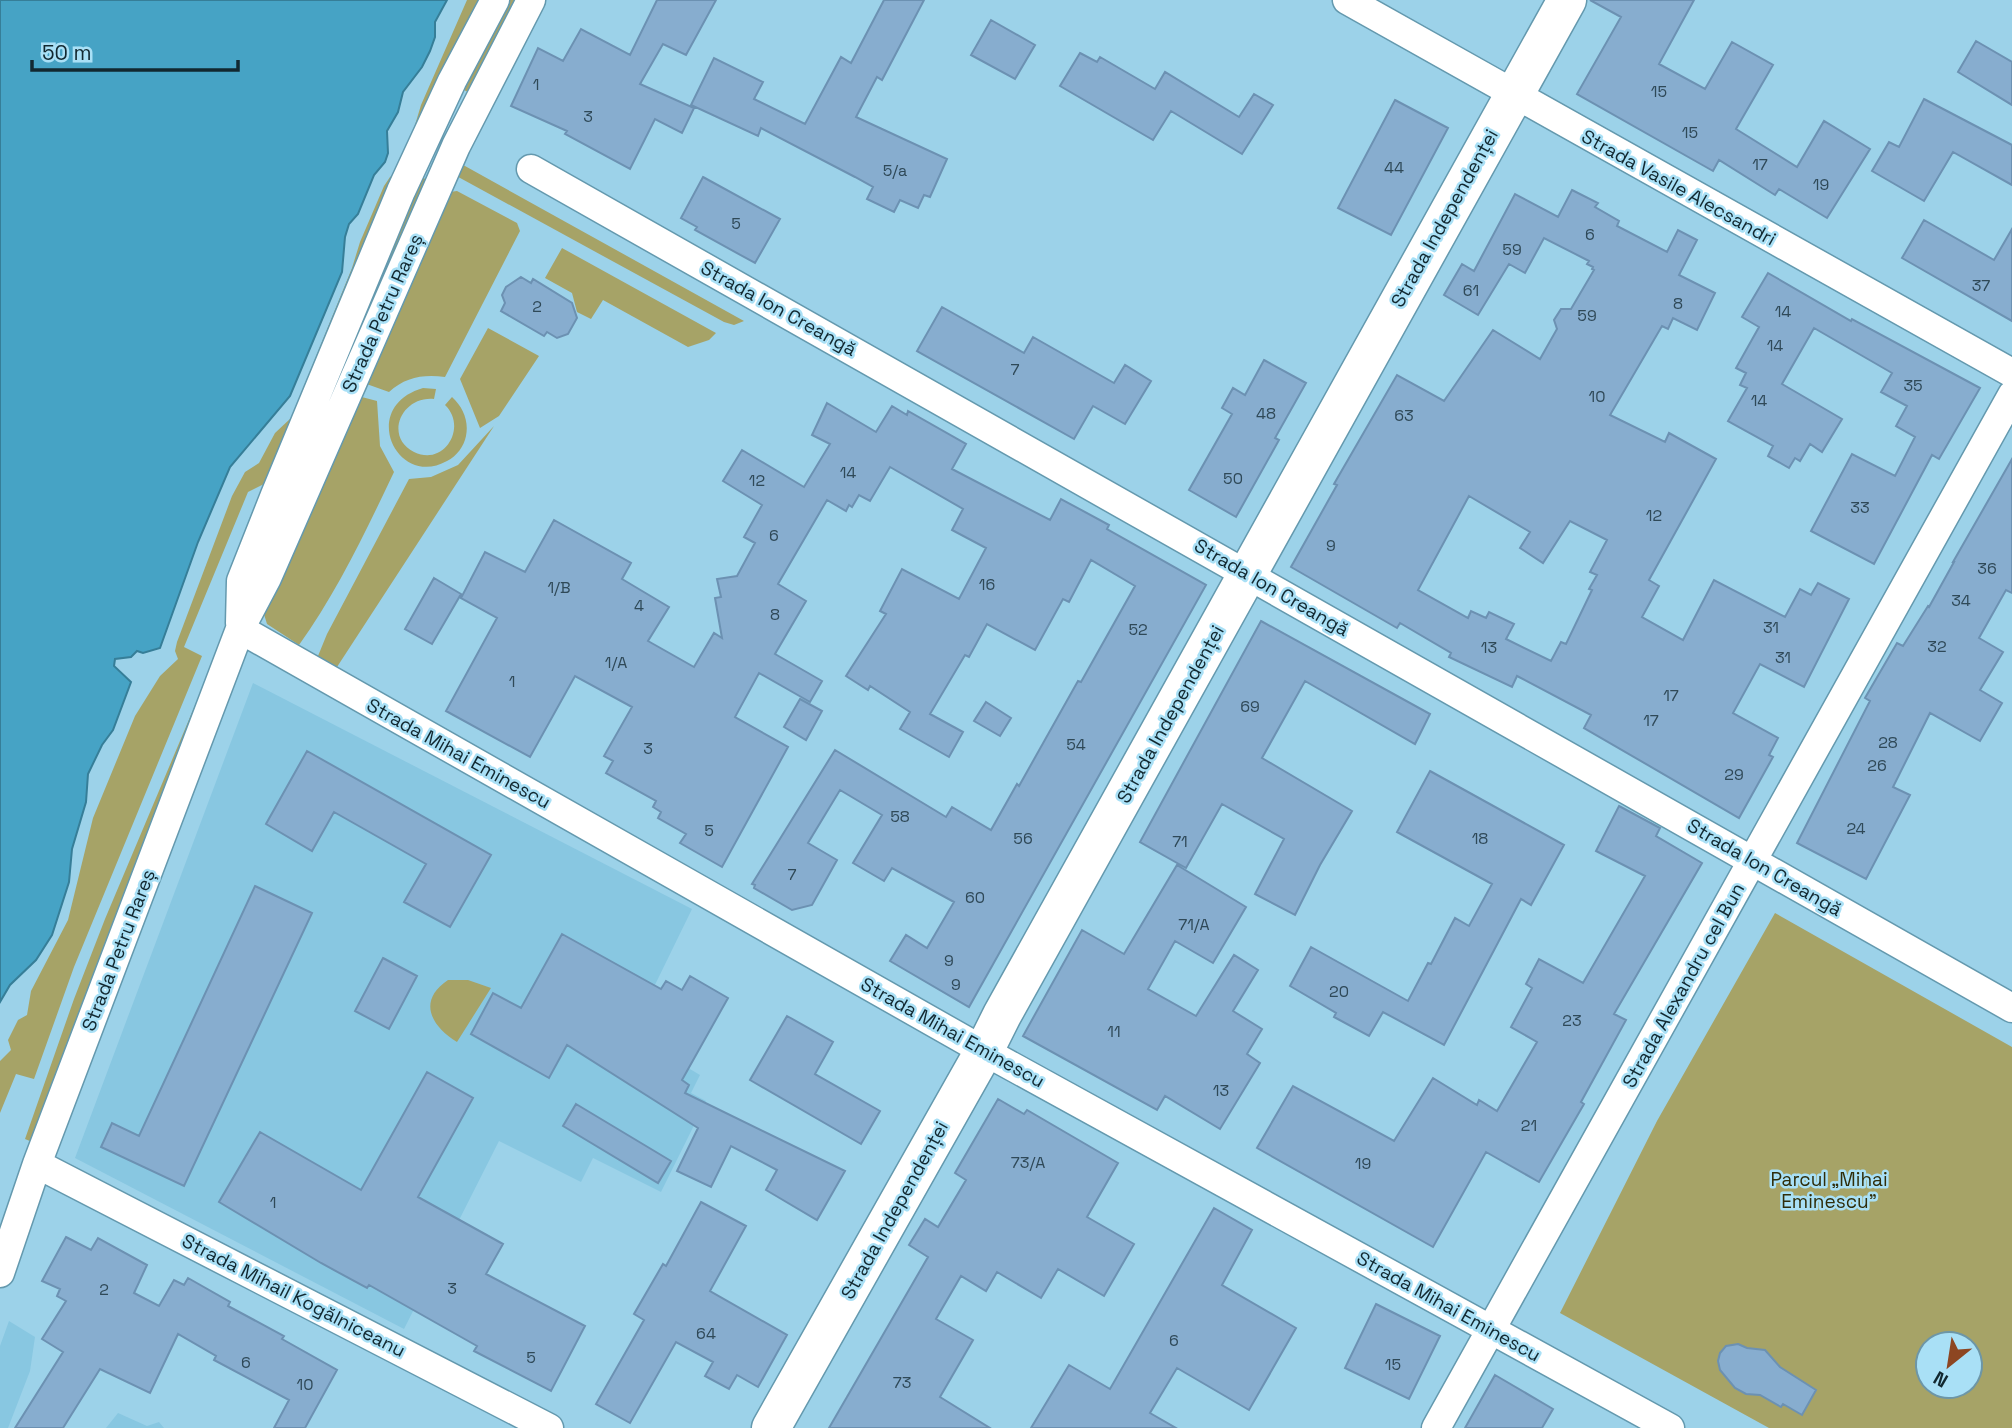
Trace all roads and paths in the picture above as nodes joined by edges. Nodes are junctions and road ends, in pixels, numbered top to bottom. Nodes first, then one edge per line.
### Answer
1 (495, 0) edge
2 (531, 0) edge
3 (1347, 0) edge
4 (1567, 0) edge
5 (1513, 93) junction
6 (531, 169) dead end
7 (2012, 373) edge
8 (2012, 395) edge
9 (1247, 573) junction
10 (240, 629) junction
11 (1753, 860) junction
12 (2012, 1008) edge
13 (985, 1051) junction
14 (37, 1164) junction
15 (0, 1273) edge
16 (1490, 1328) junction
17 (549, 1428) edge
18 (771, 1428) edge
19 (1436, 1428) edge
20 (1670, 1428) edge

1 - 10 street, Strada Petru Rareș
2 - 10 street, Strada Petru Rareș
3 - 5 street, Strada Vasile Alecsandri
4 - 5 main road, Strada Independenței
5 - 7 street, Strada Vasile Alecsandri
5 - 9 main road, Strada Independenței
6 - 9 street, Strada Ion Creangă
8 - 11 street, Strada Alexandru cel Bun
9 - 11 street, Strada Ion Creangă
9 - 13 main road, Strada Independenței
10 - 13 street, Strada Mihai Eminescu
10 - 14 street, Strada Petru Rareș
11 - 12 street, Strada Ion Creangă
11 - 16 street, Strada Alexandru cel Bun
13 - 16 street, Strada Mihai Eminescu
13 - 18 main road, Strada Independenței
14 - 15 street, Strada Petru Rareș
14 - 17 street, Strada Mihail Kogălniceanu
16 - 19 street, Strada Alexandru cel Bun
16 - 20 street, Strada Mihai Eminescu

